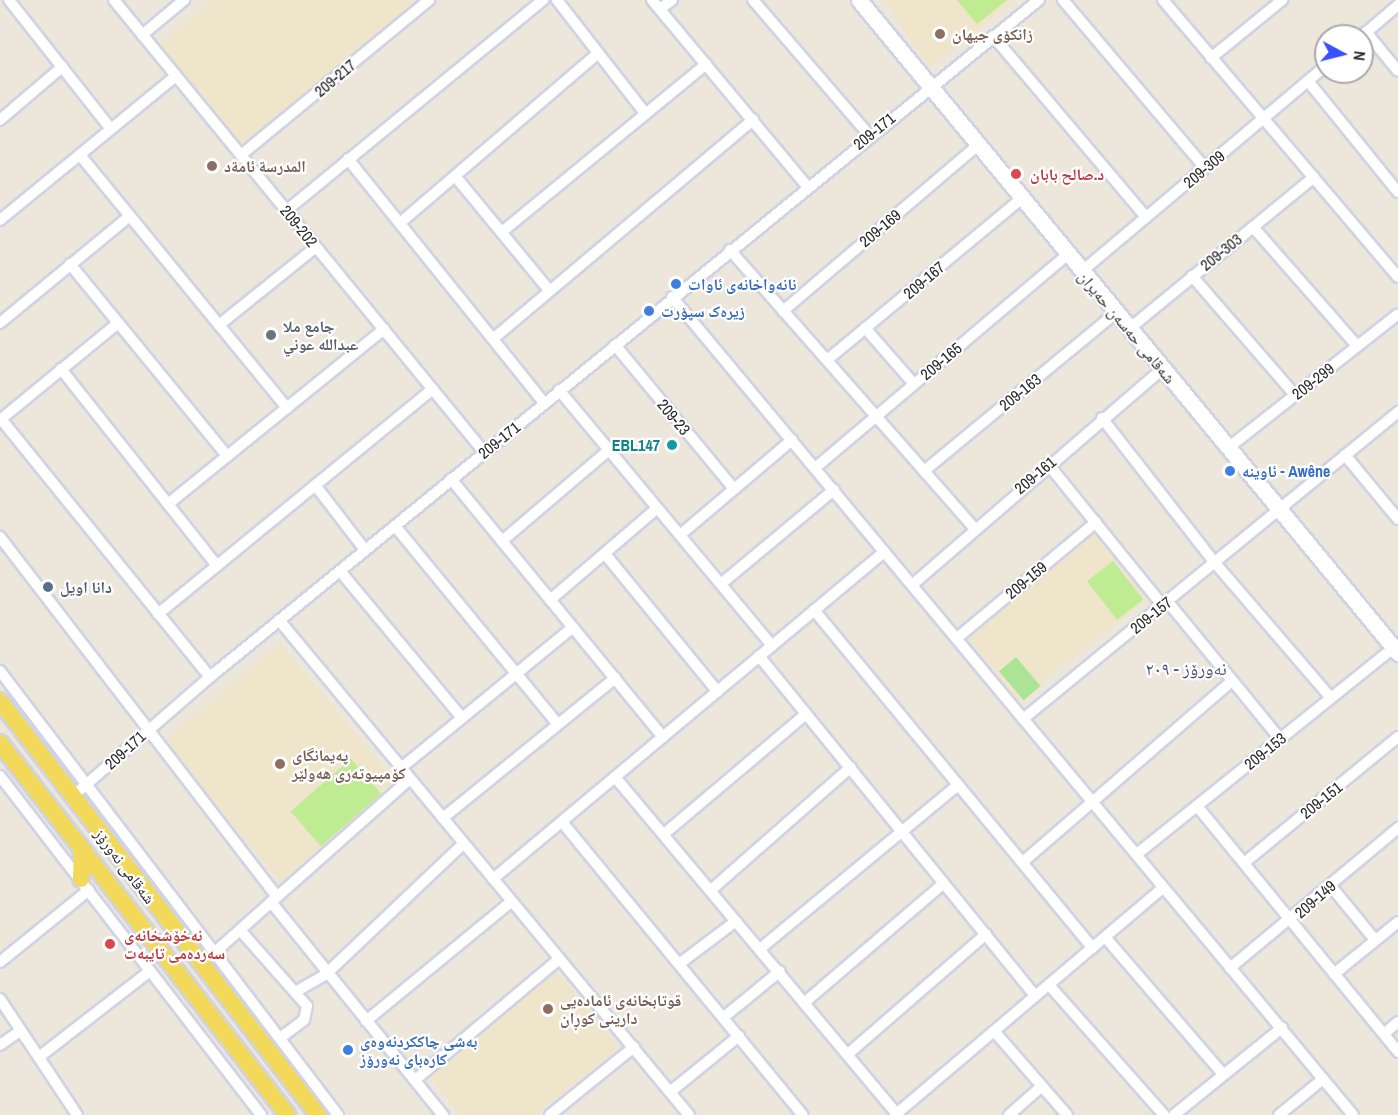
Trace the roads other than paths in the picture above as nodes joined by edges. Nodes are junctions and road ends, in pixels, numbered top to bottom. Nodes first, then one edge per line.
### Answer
1 (8, 0) edge
2 (114, 0) edge
3 (184, 0) edge
4 (543, 0) edge
5 (556, 0) edge
6 (652, 0) edge
7 (672, 0) edge
8 (753, 0) edge
9 (858, 0) edge
10 (1039, 0) edge
11 (1063, 0) edge
12 (1164, 0) edge
13 (1282, 0) edge
14 (425, 1) edge
15 (0, 5) edge
16 (1398, 5) edge
17 (660, 9) junction
18 (1374, 25) edge
19 (142, 35) junction
20 (993, 36) junction
21 (1374, 45) edge
22 (598, 53) junction
23 (1211, 58) junction
24 (706, 64) junction
25 (62, 67) junction
26 (1398, 71) edge
27 (176, 76) junction
28 (1314, 76) edge
29 (1308, 81) junction
30 (928, 87) junction
31 (645, 113) junction
32 (1262, 119) junction
33 (0, 120) edge
34 (753, 120) junction
35 (111, 129) junction
36 (869, 135) junction
37 (977, 146) junction
38 (80, 155) junction
39 (241, 155) junction
40 (348, 159) junction
41 (1205, 168) junction
42 (455, 176) junction
43 (1314, 177) junction
44 (807, 186) junction
45 (1398, 192) edge
46 (1021, 199) junction
47 (286, 211) junction
48 (130, 216) junction
49 (1146, 217) junction
50 (0, 220) edge
51 (400, 223) junction
52 (1253, 227) junction
53 (503, 231) junction
54 (316, 247) junction
55 (730, 250) junction
56 (1067, 255) junction
57 (70, 264) junction
58 (1081, 272) junction
59 (1192, 276) junction
60 (1398, 277) edge
61 (549, 290) junction
62 (672, 297) junction
63 (783, 311) junction
64 (1116, 313) junction
65 (1398, 314) edge
66 (0, 323) edge
67 (118, 323) junction
68 (219, 325) junction
69 (865, 328) junction
70 (384, 329) junction
71 (1129, 329) junction
72 (494, 338) junction
73 (615, 345) junction
74 (1357, 346) junction
75 (827, 360) junction
76 (61, 369) junction
77 (1162, 369) junction
78 (914, 384) junction
79 (433, 389) junction
80 (559, 390) junction
81 (1295, 395) junction
82 (544, 403) junction
83 (287, 408) junction
84 (1398, 412) edge
85 (876, 416) junction
86 (1102, 418) junction
87 (1, 419) edge
88 (792, 440) junction
89 (1228, 448) junction
90 (609, 450) junction
91 (484, 452) junction
92 (1345, 455) junction
93 (227, 456) junction
94 (1048, 464) junction
95 (815, 468) junction
96 (924, 471) junction
97 (452, 479) junction
98 (315, 485) junction
99 (734, 489) junction
100 (834, 490) junction
101 (168, 504) junction
102 (657, 509) junction
103 (1280, 512) junction
104 (1397, 515) edge
105 (1096, 522) junction
106 (395, 526) junction
107 (973, 527) junction
108 (680, 535) junction
109 (0, 537) edge
110 (502, 541) junction
111 (365, 550) junction
112 (884, 552) junction
113 (604, 554) junction
114 (1215, 563) junction
115 (216, 566) junction
116 (340, 571) junction
117 (721, 584) junction
118 (912, 585) junction
119 (550, 600) junction
120 (1165, 604) junction
121 (814, 610) junction
122 (158, 614) junction
123 (279, 620) junction
124 (573, 627) junction
125 (957, 638) junction
126 (772, 646) junction
127 (1396, 651) edge
128 (759, 656) junction
129 (0, 671) edge
130 (516, 675) junction
131 (210, 677) junction
132 (615, 678) junction
133 (1232, 681) junction
134 (718, 692) junction
135 (1331, 698) junction
136 (0, 701) edge
137 (805, 715) junction
138 (462, 718) junction
139 (1023, 718) junction
140 (557, 723) junction
141 (149, 729) junction
142 (663, 737) junction
143 (1398, 737) edge
144 (1280, 739) junction
145 (0, 743) edge
146 (851, 767) junction
147 (401, 768) junction
148 (0, 776) edge
149 (615, 777) junction
150 (409, 780) junction
151 (87, 784) junction
152 (958, 785) junction
153 (73, 796) junction
154 (1094, 802) junction
155 (1197, 806) junction
156 (443, 818) junction
157 (562, 822) junction
158 (901, 828) junction
159 (1398, 828) edge
160 (664, 834) junction
161 (461, 846) junction
162 (82, 851) junction
163 (1137, 854) junction
164 (1024, 861) junction
165 (1244, 863) junction
166 (493, 879) junction
167 (944, 883) junction
168 (85, 884) junction
169 (1330, 885) junction
170 (1163, 888) junction
171 (711, 890) junction
172 (274, 899) junction
173 (511, 902) junction
174 (1292, 919) junction
175 (736, 921) junction
176 (1398, 922) edge
177 (240, 930) junction
178 (986, 934) junction
179 (1105, 937) junction
180 (1375, 940) junction
181 (761, 948) junction
182 (1093, 948) junction
183 (215, 952) junction
184 (559, 959) junction
185 (0, 962) edge
186 (679, 964) junction
187 (1230, 968) junction
188 (150, 971) junction
189 (780, 971) junction
190 (1334, 974) junction
191 (325, 975) junction
192 (1049, 985) junction
193 (297, 991) junction
194 (1035, 996) junction
195 (0, 999) edge
196 (804, 1003) junction
197 (724, 1017) junction
198 (366, 1021) junction
199 (1398, 1022) edge
200 (1282, 1028) junction
201 (20, 1030) junction
202 (994, 1031) junction
203 (1384, 1034) junction
204 (739, 1036) junction
205 (280, 1038) junction
206 (0, 1045) edge
207 (634, 1047) junction
208 (1398, 1052) edge
209 (848, 1054) junction
210 (39, 1057) junction
211 (1222, 1074) junction
212 (1323, 1078) junction
213 (415, 1080) junction
214 (1042, 1086) junction
215 (670, 1092) junction
216 (896, 1114) edge
217 (77, 1115) edge
218 (261, 1115) edge
219 (286, 1115) edge
220 (318, 1115) edge
221 (338, 1115) edge
222 (443, 1115) edge
223 (550, 1115) edge
224 (689, 1115) edge
225 (803, 1115) edge
226 (1009, 1115) edge
227 (1067, 1115) edge
228 (1164, 1115) edge
229 (1174, 1115) edge
230 (1279, 1115) edge
231 (1353, 1115) edge

1 - 15 street
1 - 25 street
2 - 19 street, 209-202
3 - 19 street
4 - 40 street
5 - 22 street
6 - 17 street
7 - 17 street
8 - 36 street
9 - 30 street, شەقامی حەسەن حەیران
10 - 20 street, 209-171
11 - 41 street
12 - 23 street
13 - 23 street
14 - 39 street, 209-217
16 - 18 street
17 - 24 street
19 - 27 street, 209-202
20 - 30 street, 209-171
20 - 49 street
21 - 26 street
22 - 31 street
22 - 42 street
23 - 32 street
24 - 31 street
24 - 34 street
25 - 33 street
25 - 35 street
27 - 35 street
27 - 39 street, 209-202
28 - 29 street, 209-309
29 - 32 street, 209-309
29 - 45 street
30 - 36 street, 209-171
30 - 37 street, شەقامی حەسەن حەیران
31 - 53 street
32 - 41 street, 209-309
32 - 43 street
34 - 44 street
34 - 61 street
35 - 38 street
36 - 44 street, 209-171
37 - 46 street, شەقامی حەسەن حەیران
37 - 63 street, 209-169
38 - 48 street
38 - 50 street
39 - 47 street, 209-202
40 - 47 street
40 - 51 street
41 - 49 street, 209-309
42 - 51 street
42 - 53 street
43 - 52 street, 209-303
43 - 60 street
44 - 55 street, 209-171
46 - 56 street, شەقامی حەسەن حەیران
46 - 69 street, 209-167
47 - 54 street, 209-202
48 - 57 street
48 - 68 street
49 - 58 street, 209-309
51 - 72 street
52 - 59 street, 209-303
52 - 74 street
53 - 61 street
54 - 68 street
54 - 70 street, 209-202
55 - 62 street, 209-171
55 - 63 street
56 - 58 street, شەقامی حەسەن حەیران
56 - 78 street, 209-165
57 - 66 street
57 - 67 street
58 - 64 street, شەقامی حەسەن حەیران
59 - 71 street, 209-303
59 - 81 street
61 - 72 street
62 - 73 street, 209-171
62 - 88 street
63 - 75 street
64 - 71 street, شەقامی حەسەن حەیران
64 - 96 street, 209-163
65 - 74 street, 209-299
67 - 76 street
67 - 93 street
68 - 83 street
69 - 75 street, 209-167
69 - 78 street
70 - 79 street, 209-202
70 - 83 street
71 - 77 street, شەقامی حەسەن حەیران
72 - 82 street
73 - 80 street, 209-171
73 - 99 street, 209-23
74 - 81 street, 209-299
75 - 85 street
76 - 87 street
76 - 101 street
77 - 86 street, 209-161
77 - 89 street, شەقامی حەسەن حەیران
78 - 85 street, 209-165
79 - 91 street, 209-202
79 - 98 street
80 - 82 street, 209-171
80 - 90 street
81 - 89 street, 209-299
82 - 91 street, 209-171
83 - 93 street
84 - 92 street, 209-157
85 - 95 street, 209-165
85 - 96 street
86 - 94 street, 209-161
86 - 114 street
87 - 122 street
88 - 95 street
88 - 99 street
89 - 103 street, شەقامی حەسەن حەیران
90 - 102 street
90 - 110 street
91 - 97 street, 209-171
92 - 103 street, 209-157
92 - 104 street
93 - 101 street
94 - 105 street
94 - 107 street, 209-161
95 - 100 street
96 - 107 street
97 - 106 street, 209-171
97 - 110 street
98 - 111 street
98 - 115 street
99 - 108 street
100 - 112 street
100 - 117 street
101 - 115 street
102 - 108 street
102 - 113 street
103 - 114 street, 209-157
103 - 127 street, شەقامی حەسەن حەیران
105 - 120 street
105 - 125 street, 209-159
106 - 111 street, 209-171
106 - 130 street
107 - 118 street, 209-161
108 - 117 street
109 - 141 street
110 - 119 street
111 - 116 street, 209-171
112 - 118 street
112 - 121 street
113 - 119 street
113 - 134 street
114 - 120 street, 209-157
114 - 135 street
115 - 122 street
116 - 123 street, 209-171
116 - 138 street
117 - 126 street
118 - 125 street
119 - 124 street
120 - 133 street
120 - 139 street, 209-157
121 - 126 street
121 - 152 street
122 - 131 street
123 - 131 street, 209-171
123 - 147 street
124 - 130 street
124 - 132 street
125 - 139 street
126 - 128 street
127 - 135 street, 209-153
128 - 134 street
128 - 137 street
129 - 151 street
130 - 138 street
130 - 140 street
131 - 141 street, 209-171
132 - 140 street
132 - 142 street
133 - 144 street
133 - 154 street
134 - 142 street
135 - 144 street, 209-153
136 - 153 main road, شەقامی نەورۆز
137 - 146 street
137 - 160 street
138 - 147 street
139 - 154 street
140 - 156 street
141 - 151 street, 209-171
141 - 172 street
142 - 149 street
143 - 165 street, 209-151
144 - 155 street, 209-153
145 - 162 main road, شەقامی نەورۆز
146 - 158 street
146 - 171 street
147 - 150 street
148 - 168 street
149 - 157 street
149 - 160 street
150 - 156 street
150 - 172 street
151 - 153 street, 209-171
151 - 183 street
152 - 158 street
152 - 164 street
153 - 220 main road, شەقامی نەورۆز
154 - 163 street
154 - 164 street
155 - 163 street, 209-153
155 - 165 street
156 - 161 street
157 - 166 street
157 - 186 street
158 - 167 street
158 - 181 street
159 - 169 street, 209-149
160 - 171 street
161 - 166 street
161 - 191 street
162 - 168 main road
162 - 219 main road, شەقامی نەورۆز
163 - 170 street
164 - 182 street
165 - 174 street
166 - 173 street
167 - 178 street
167 - 196 street
168 - 185 street
168 - 188 street
169 - 174 street, 209-149
169 - 180 street
170 - 179 street
170 - 187 street
171 - 175 street
172 - 177 street
172 - 191 street
173 - 184 street
173 - 198 street
174 - 187 street, 209-149
174 - 190 street
175 - 181 street
175 - 186 street
176 - 180 street
177 - 183 street
177 - 193 street
178 - 194 street
178 - 209 street
179 - 182 street
179 - 211 street
180 - 190 street
181 - 189 street
182 - 192 street
183 - 205 street
184 - 207 street
184 - 213 street
186 - 197 street
187 - 200 street
188 - 210 street
188 - 218 street
189 - 196 street
189 - 197 street
190 - 203 street
191 - 193 street
191 - 198 street
192 - 194 street
192 - 228 street
193 - 205 street
194 - 202 street
195 - 201 street
196 - 209 street
197 - 204 street
198 - 213 street
199 - 203 street
200 - 211 street
200 - 212 street
201 - 206 street
201 - 210 street
202 - 214 street
202 - 216 street
203 - 208 street
204 - 215 street
204 - 225 street
205 - 221 street
207 - 215 street
207 - 223 street
209 - 216 street
210 - 217 street
211 - 229 street
212 - 230 street
212 - 231 street
213 - 222 street
214 - 226 street
214 - 227 street
215 - 224 street

